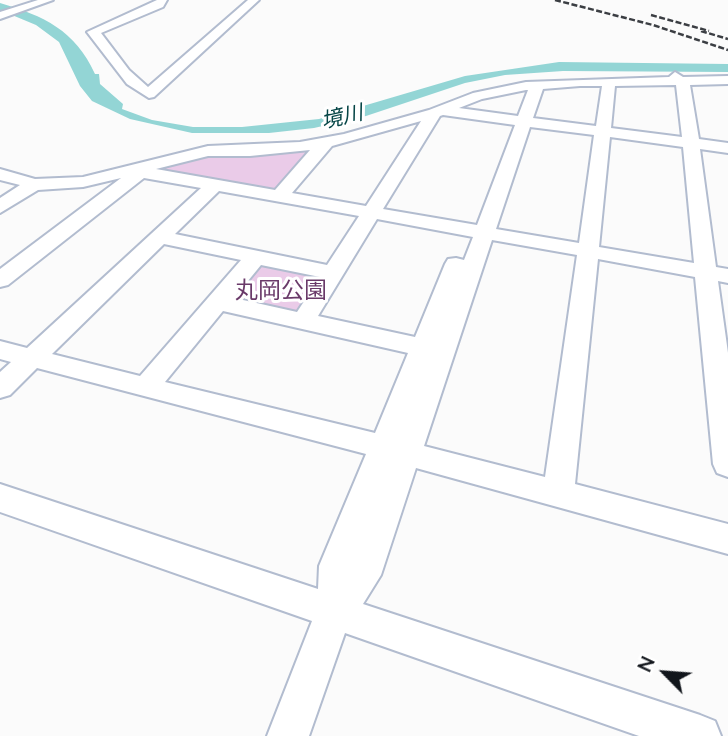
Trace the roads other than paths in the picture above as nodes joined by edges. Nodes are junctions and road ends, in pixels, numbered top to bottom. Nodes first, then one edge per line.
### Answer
1 (48, 0) edge
2 (162, 0) edge
3 (254, 0) edge
4 (0, 16) edge
5 (678, 78) junction
6 (728, 80) edge
7 (609, 81) junction
8 (531, 86) junction
9 (437, 112) junction
10 (518, 120) junction
11 (602, 132) junction
12 (326, 142) junction
13 (691, 143) junction
14 (728, 148) edge
15 (134, 171) junction
16 (0, 174) edge
17 (34, 184) junction
18 (214, 186) junction
19 (279, 197) junction
20 (0, 207) edge
21 (370, 213) junction
22 (476, 232) junction
23 (159, 237) junction
24 (586, 252) junction
25 (256, 257) junction
26 (706, 272) junction
27 (332, 273) junction
28 (728, 276) edge
29 (0, 280) edge
30 (218, 302) junction
31 (303, 321) junction
32 (0, 350) edge
33 (433, 350) junction
34 (31, 358) junction
35 (0, 388) edge
36 (145, 388) junction
37 (395, 450) junction
38 (728, 464) edge
39 (558, 494) junction
40 (0, 498) edge
41 (728, 539) edge
42 (335, 610) junction
43 (288, 736) edge
44 (699, 736) edge

1 - 4 street
2 - 3 street
5 - 6 street
5 - 7 street
5 - 13 street
7 - 8 street
7 - 11 street
8 - 9 street
8 - 10 street
9 - 10 street
9 - 12 street
9 - 21 street
10 - 11 street
10 - 22 street
11 - 13 street
11 - 24 street
12 - 15 street
12 - 19 street
13 - 14 street
13 - 26 street
15 - 17 street
15 - 18 street
15 - 29 street
16 - 17 street
17 - 20 street
18 - 19 street
18 - 23 street
19 - 21 street
21 - 22 street
21 - 27 street
22 - 24 street
22 - 33 street
23 - 25 street
23 - 34 street
24 - 26 street
24 - 39 street
25 - 27 street
25 - 30 street
26 - 28 street
26 - 38 street
27 - 31 street
30 - 31 street
30 - 36 street
31 - 33 street
32 - 34 street
33 - 37 street
34 - 35 street
34 - 36 street
36 - 37 street
37 - 39 street
37 - 42 street
39 - 41 street
40 - 42 street
42 - 43 street
42 - 44 street

